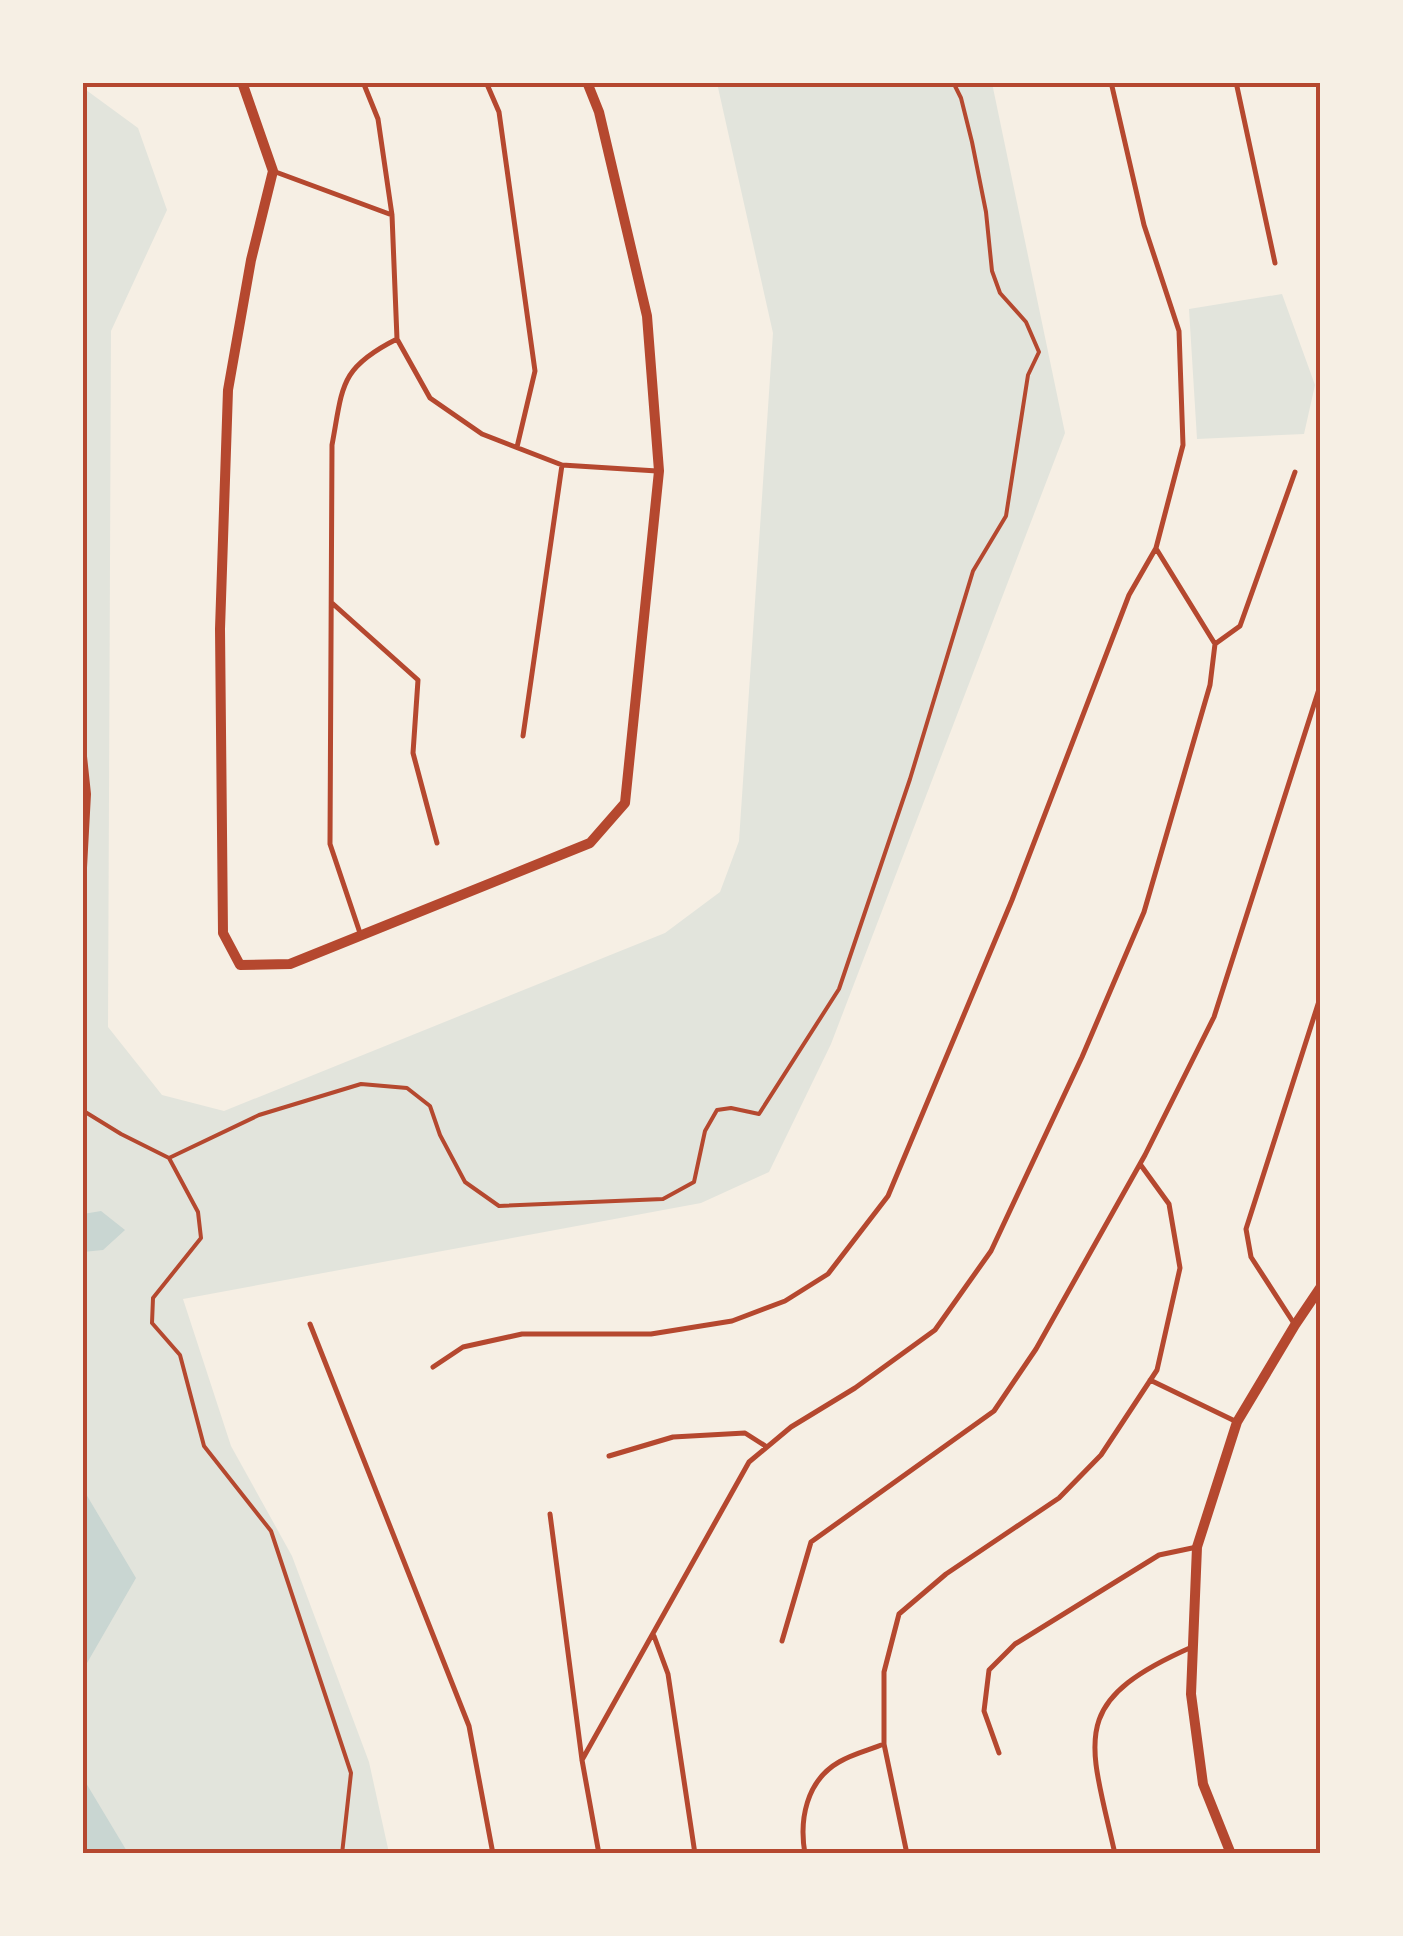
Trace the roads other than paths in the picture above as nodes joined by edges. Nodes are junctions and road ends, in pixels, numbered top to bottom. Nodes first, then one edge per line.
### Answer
1 (242, 82) edge
2 (363, 82) edge
3 (486, 82) edge
4 (587, 82) edge
5 (1111, 82) edge
6 (1236, 82) edge
7 (274, 170) junction
8 (392, 215) junction
9 (1276, 263) dead end
10 (397, 339) junction
11 (516, 448) junction
12 (562, 465) junction
13 (659, 471) junction
14 (1295, 472) dead end
15 (1156, 548) junction
16 (332, 603) junction
17 (1215, 644) junction
18 (1320, 686) edge
19 (523, 736) dead end
20 (437, 843) dead end
21 (361, 935) junction
22 (1320, 998) edge
23 (1140, 1164) junction
24 (1320, 1288) edge
25 (310, 1324) dead end
26 (1294, 1324) junction
27 (433, 1368) dead end
28 (1150, 1380) junction
29 (1238, 1422) junction
30 (767, 1447) junction
31 (609, 1456) dead end
32 (550, 1514) dead end
33 (1196, 1547) junction
34 (653, 1634) junction
35 (782, 1641) dead end
36 (1192, 1647) junction
37 (884, 1744) junction
38 (1000, 1754) dead end
39 (582, 1760) junction
40 (493, 1854) edge
41 (599, 1854) edge
42 (695, 1854) edge
43 (805, 1854) edge
44 (907, 1854) edge
45 (1115, 1854) edge
46 (1231, 1854) edge

1 - 7 street
2 - 8 lane
3 - 11 lane
4 - 13 street
5 - 15 lane
6 - 9 lane
7 - 8 lane
7 - 21 street
8 - 10 lane
10 - 11 lane
10 - 16 lane
11 - 12 lane
12 - 13 lane
12 - 19 lane
13 - 21 street
14 - 17 lane
15 - 17 lane
15 - 27 lane
16 - 20 lane
16 - 21 lane
17 - 30 lane
18 - 23 lane
22 - 26 lane
23 - 28 lane
23 - 35 lane
24 - 26 street
25 - 40 lane
26 - 29 street
28 - 29 lane
28 - 37 lane
29 - 33 street
30 - 31 lane
30 - 34 lane
32 - 39 lane
33 - 36 street
33 - 38 lane
34 - 39 lane
34 - 42 lane
36 - 45 lane
36 - 46 street
37 - 43 lane
37 - 44 lane
39 - 41 lane

